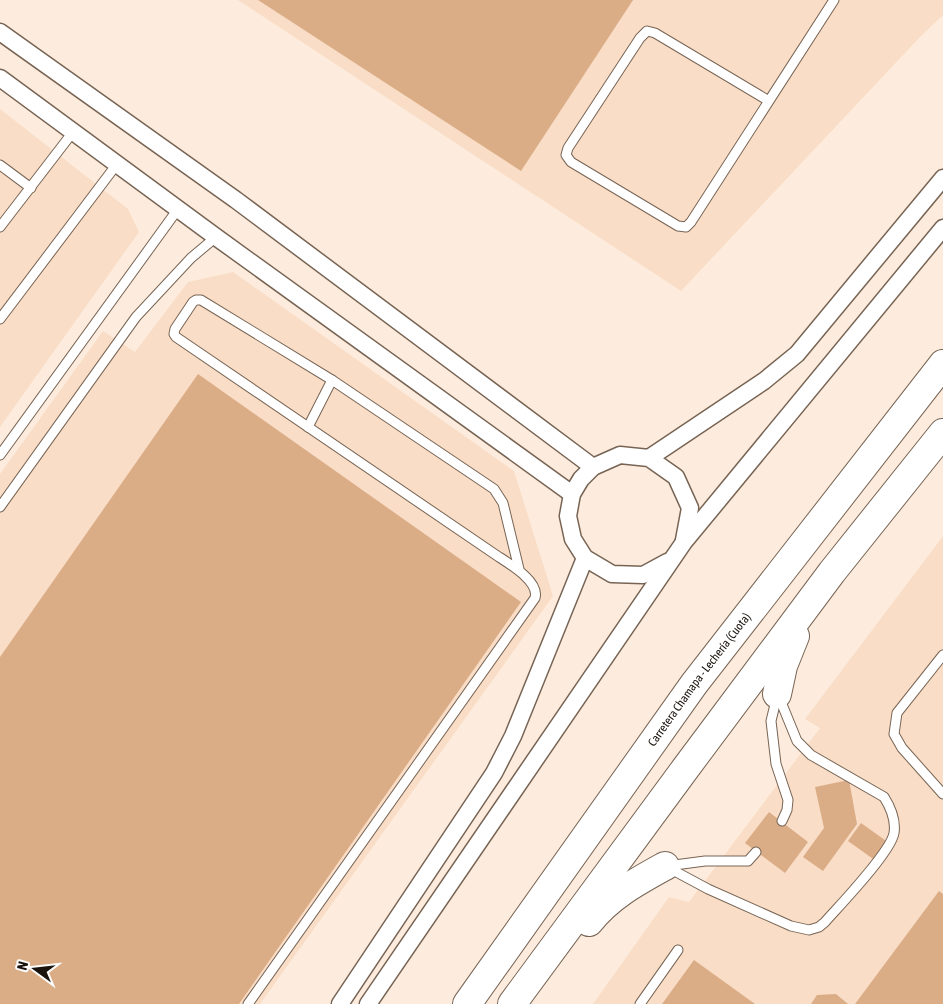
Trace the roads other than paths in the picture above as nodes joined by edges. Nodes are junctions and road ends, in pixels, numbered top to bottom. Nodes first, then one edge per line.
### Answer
1 (834, 0) edge
2 (0, 32) edge
3 (0, 78) edge
4 (770, 101) junction
5 (73, 132) junction
6 (117, 164) junction
7 (0, 165) edge
8 (943, 178) edge
9 (31, 188) junction
10 (178, 209) junction
11 (0, 227) edge
12 (943, 228) edge
13 (216, 237) junction
14 (0, 319) edge
15 (943, 364) edge
16 (332, 380) junction
17 (308, 427) junction
18 (943, 433) edge
19 (0, 455) edge
20 (649, 458) junction
21 (593, 467) junction
22 (572, 494) junction
23 (0, 507) edge
24 (684, 542) junction
25 (585, 558) junction
26 (671, 560) junction
27 (519, 569) junction
28 (832, 572) junction
29 (943, 655) edge
30 (777, 694) junction
31 (943, 794) edge
32 (782, 821) dead end
33 (756, 852) dead end
34 (665, 866) junction
35 (678, 950) dead end
36 (248, 1004) edge
37 (340, 1004) edge
38 (368, 1004) edge
39 (466, 1004) edge
40 (512, 1004) edge
41 (525, 1004) edge
42 (640, 1004) edge

1 - 4 lane
2 - 21 street
3 - 5 street
4 - 4 lane
5 - 6 street
5 - 9 lane
6 - 10 street
6 - 14 lane
7 - 9 lane
8 - 20 street
9 - 11 lane
10 - 13 street
10 - 19 lane
12 - 24 street
13 - 22 street
13 - 23 lane
15 - 39 highway, Carretera Chamapa - Lechería (Cuota)
16 - 17 lane
16 - 17 lane
16 - 27 lane
17 - 27 lane
18 - 28 highway
20 - 21 street
20 - 24 street
21 - 22 street
22 - 25 street
24 - 26 street
25 - 26 street
25 - 37 street
26 - 38 street
27 - 36 lane
28 - 30 highway
28 - 40 highway
29 - 31 lane
30 - 32 lane
30 - 34 lane
33 - 34 lane
34 - 41 highway
35 - 42 lane

